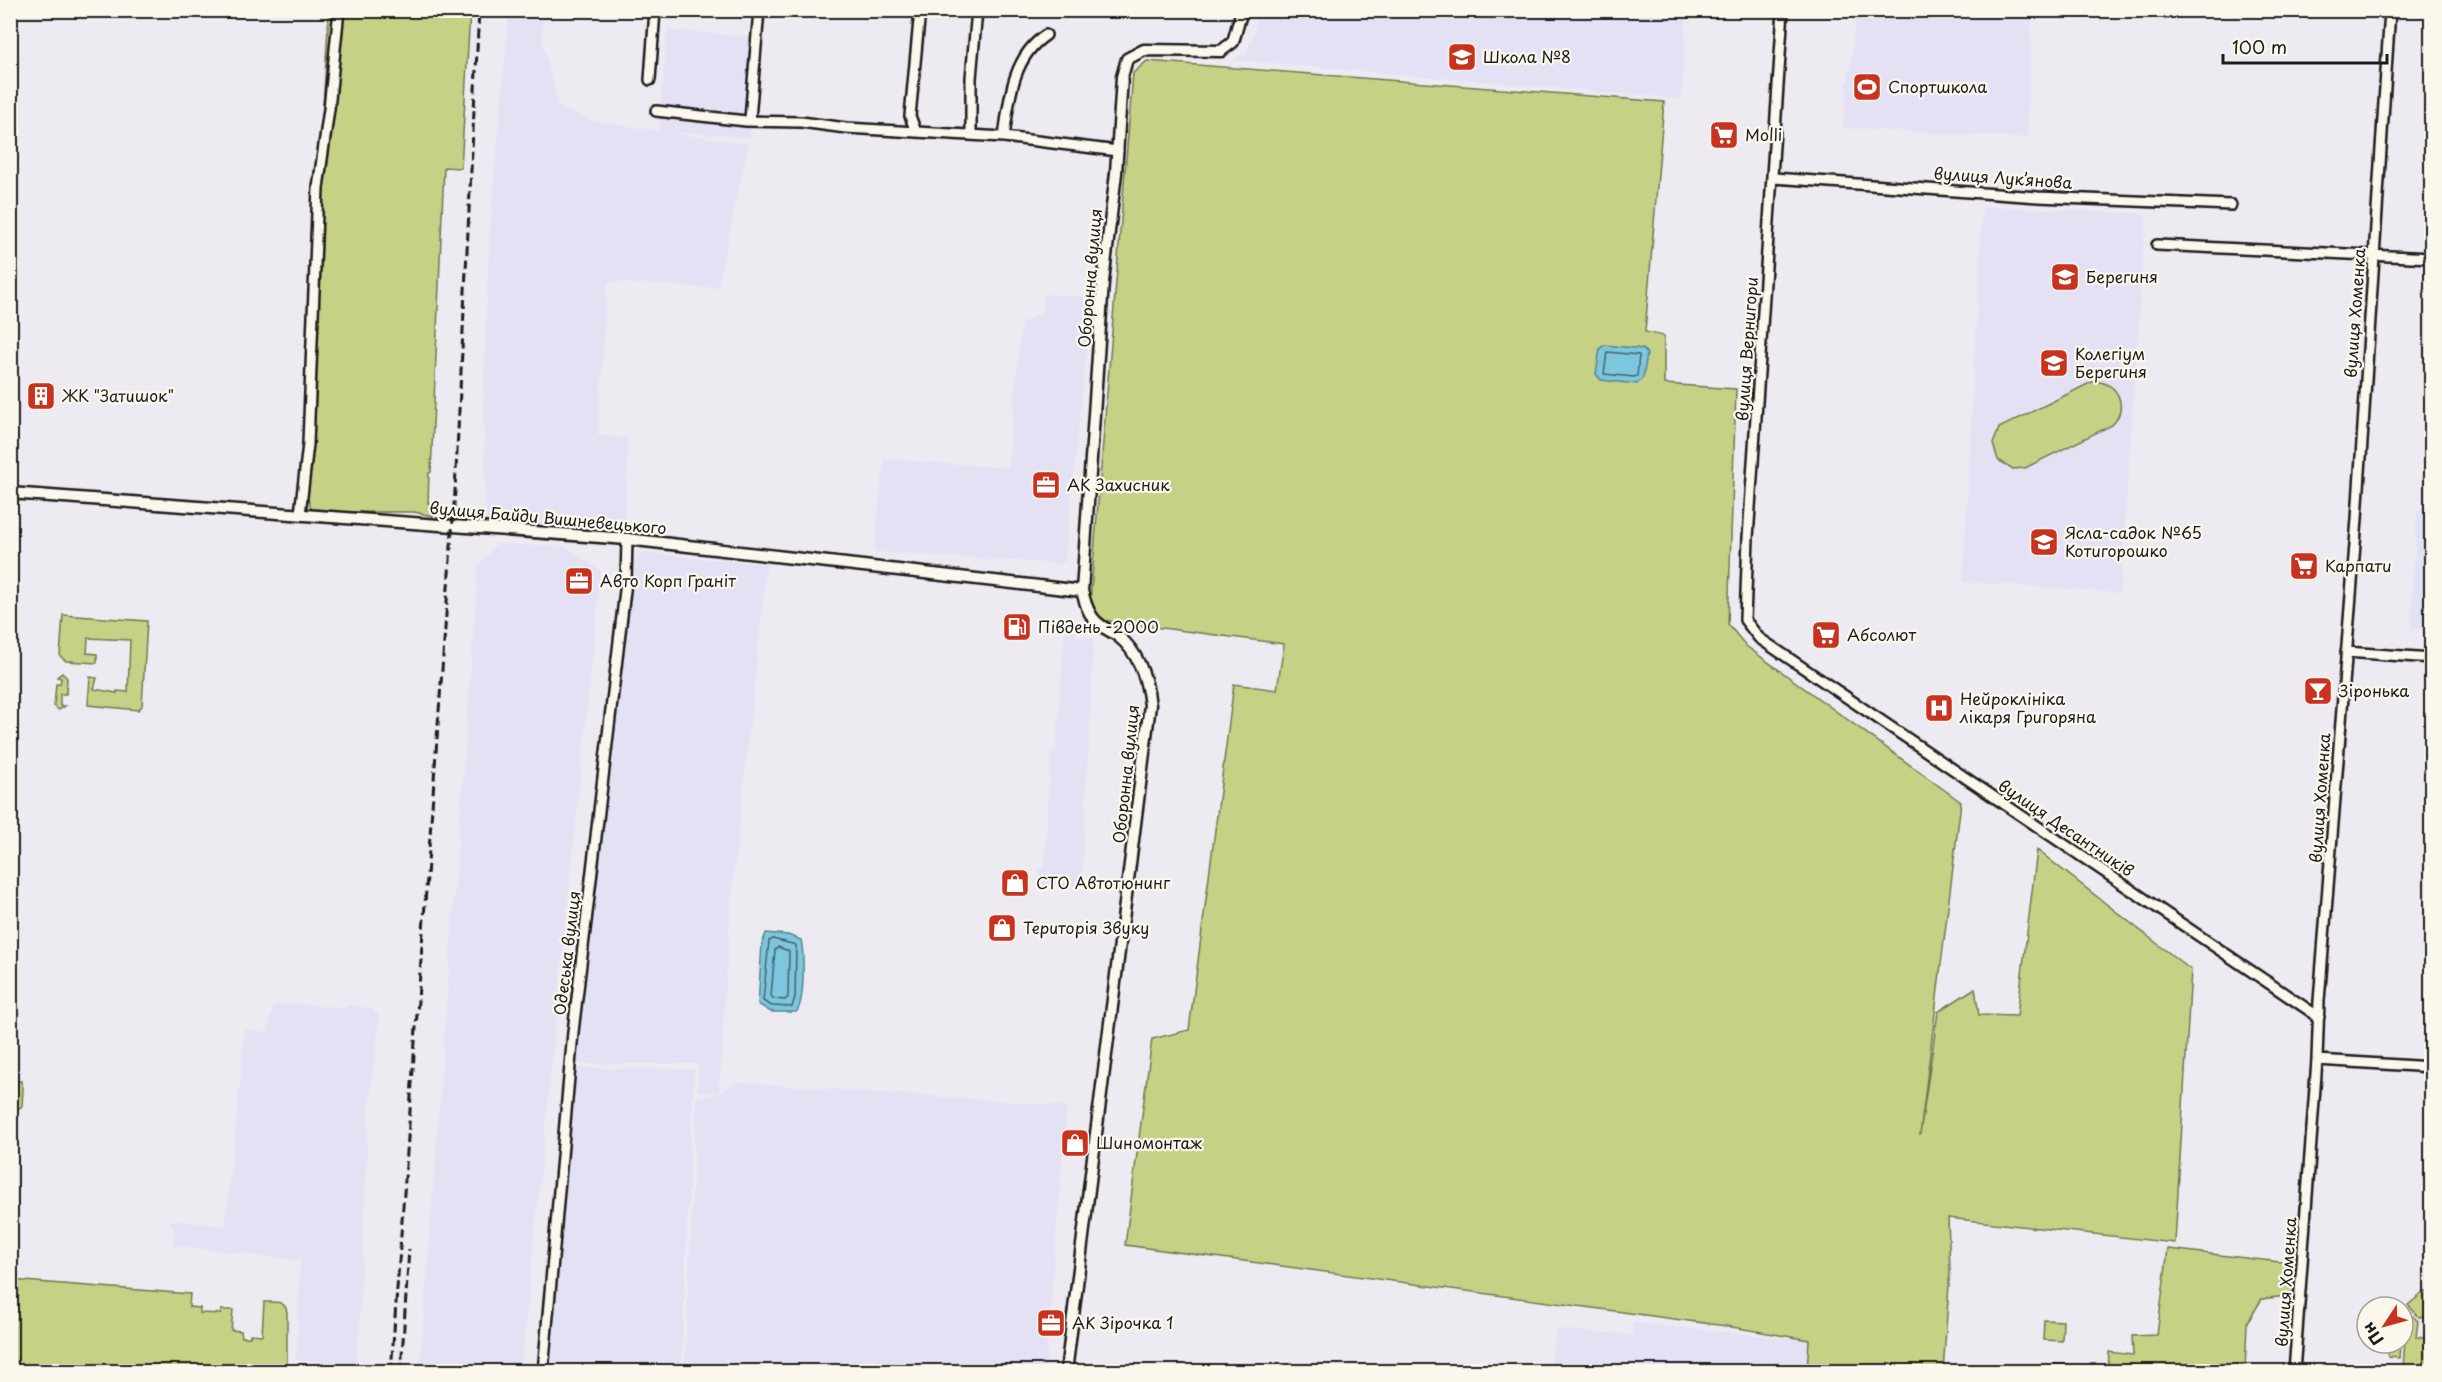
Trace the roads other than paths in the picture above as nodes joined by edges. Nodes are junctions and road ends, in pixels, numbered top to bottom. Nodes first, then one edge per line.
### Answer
1 (339, 10) edge
2 (655, 10) edge
3 (759, 10) edge
4 (920, 10) edge
5 (977, 10) edge
6 (1242, 10) edge
7 (1783, 10) edge
8 (2390, 10) edge
9 (1046, 35) dead end
10 (650, 80) dead end
11 (656, 111) dead end
12 (750, 119) junction
13 (916, 132) junction
14 (971, 135) junction
15 (1004, 137) junction
16 (1118, 151) junction
17 (1774, 178) junction
18 (2231, 205) dead end
19 (2157, 244) dead end
20 (2374, 256) junction
21 (2432, 258) edge
22 (10, 493) edge
23 (300, 514) junction
24 (627, 539) junction
25 (1082, 591) junction
26 (2346, 652) junction
27 (2432, 658) edge
28 (1797, 664) joint
29 (2319, 1017) junction
30 (2317, 1059) junction
31 (2432, 1067) edge
32 (543, 1371) edge
33 (1066, 1371) edge
34 (2294, 1371) edge

1 - 23 street
2 - 10 street
3 - 12 street
4 - 13 street
5 - 14 street
6 - 16 street, Оборонна вулиця
7 - 17 street, вулиця Вернигори
8 - 20 street, вулиця Хоменка
9 - 15 street
11 - 12 street
12 - 13 street
13 - 14 street
14 - 15 street
15 - 16 street
16 - 25 street, Оборонна вулиця
17 - 18 street, вулиця Лукʼянова
17 - 28 street, вулиця Вернигори
19 - 20 street
20 - 21 street
20 - 26 street, вулиця Хоменка
22 - 23 street, вулиця Байди Вишневецького
23 - 24 street, вулиця Байди Вишневецького
24 - 25 street, вулиця Байди Вишневецького
24 - 32 street, Одеська вулиця
25 - 33 street, Оборонна вулиця
26 - 27 street
26 - 29 street, вулиця Хоменка
28 - 29 street, вулиця Десантників
29 - 30 street, вулиця Хоменка
30 - 31 street
30 - 34 street, вулиця Хоменка

